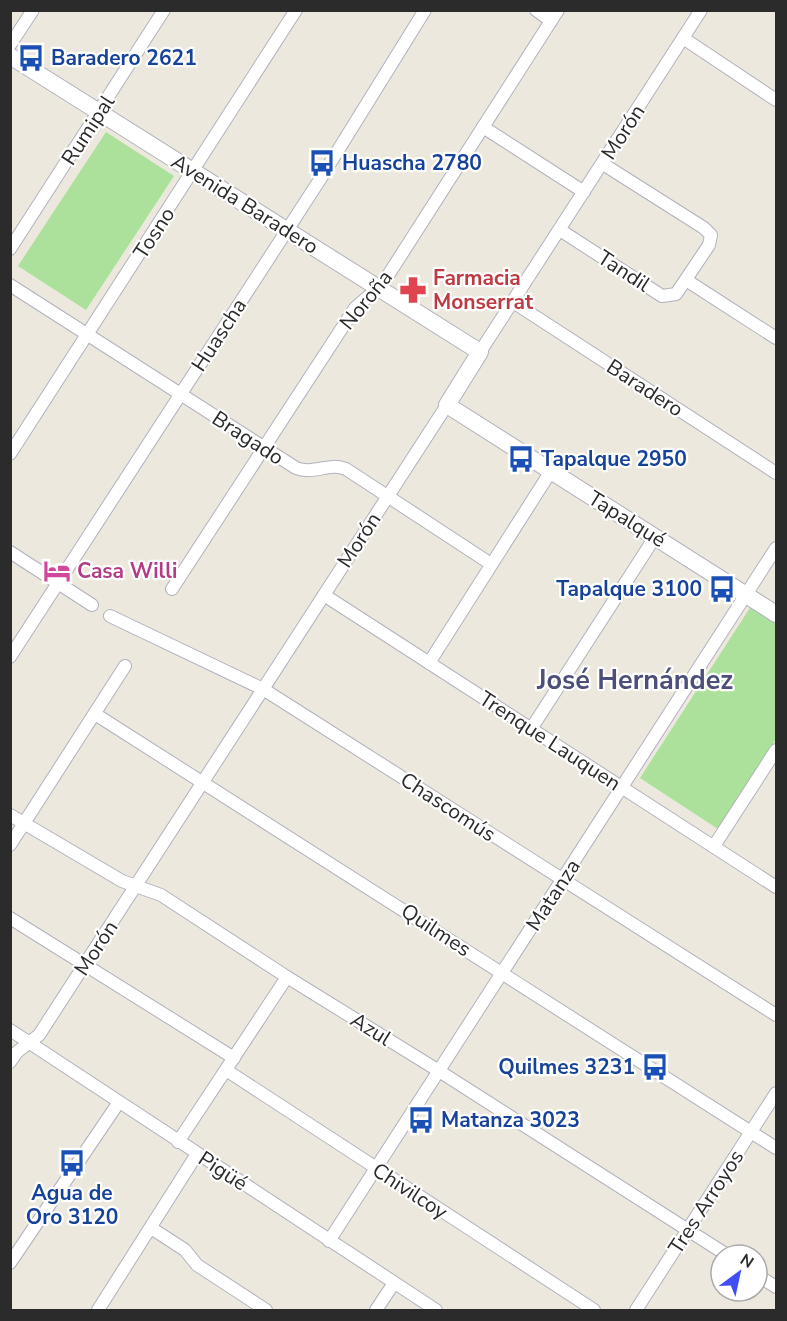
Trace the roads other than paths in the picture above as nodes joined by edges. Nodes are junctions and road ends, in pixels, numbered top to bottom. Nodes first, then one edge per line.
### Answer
1 (33, 10) edge
2 (164, 10) edge
3 (296, 10) edge
4 (425, 10) edge
5 (536, 10) edge
6 (701, 10) edge
7 (555, 16) edge
8 (683, 38) junction
9 (10, 45) edge
10 (10, 56) edge
11 (777, 100) edge
12 (99, 112) junction
13 (483, 128) junction
14 (603, 164) junction
15 (194, 172) junction
16 (584, 192) junction
17 (560, 230) junction
18 (287, 231) junction
19 (10, 249) edge
20 (686, 280) junction
21 (10, 285) edge
22 (378, 288) junction
23 (513, 302) junction
24 (88, 335) junction
25 (777, 338) edge
26 (480, 352) junction
27 (180, 395) junction
28 (447, 405) junction
29 (263, 448) junction
30 (10, 454) edge
31 (551, 471) junction
32 (777, 473) edge
33 (388, 495) junction
34 (655, 537) junction
35 (777, 548) edge
36 (10, 552) edge
37 (491, 564) junction
38 (59, 583) junction
39 (172, 589) dead end
40 (746, 595) junction
41 (324, 596) junction
42 (93, 605) dead end
43 (777, 614) edge
44 (110, 616) dead end
45 (10, 657) edge
46 (429, 663) junction
47 (125, 666) dead end
48 (263, 689) junction
49 (95, 714) junction
50 (531, 729) junction
51 (777, 750) edge
52 (204, 782) junction
53 (622, 788) junction
54 (10, 815) edge
55 (25, 823) junction
56 (10, 845) edge
57 (714, 846) junction
58 (563, 880) junction
59 (777, 886) edge
60 (136, 887) junction
61 (10, 918) edge
62 (84, 966) junction
63 (503, 973) junction
64 (287, 978) junction
65 (777, 1015) edge
66 (10, 1030) edge
67 (30, 1043) junction
68 (234, 1058) junction
69 (10, 1062) edge
70 (226, 1070) junction
71 (439, 1071) junction
72 (777, 1093) edge
73 (118, 1102) junction
74 (751, 1132) junction
75 (178, 1142) junction
76 (777, 1148) edge
77 (197, 1154) junction
78 (376, 1169) junction
79 (151, 1228) junction
80 (688, 1230) junction
81 (329, 1240) junction
82 (709, 1243) edge
83 (10, 1263) edge
84 (394, 1283) junction
85 (101, 1309) edge
86 (266, 1311) edge
87 (376, 1311) edge
88 (436, 1311) edge
89 (594, 1311) edge
90 (636, 1311) edge

1 - 9 street
2 - 12 street, Rumipal
3 - 15 street, Tosno
4 - 18 street, Huascha
5 - 7 street
6 - 8 street, Morón
7 - 13 street, Noroña
8 - 11 street
8 - 14 street, Morón
10 - 12 main road, Avenida Baradero
12 - 15 main road, Avenida Baradero
12 - 19 street, Rumipal
13 - 16 street
13 - 22 street, Noroña
14 - 16 street, Morón
14 - 20 street
15 - 18 main road, Avenida Baradero
15 - 24 street, Tosno
16 - 17 street, Morón
17 - 20 street, Tandil
17 - 23 street, Morón
18 - 22 main road, Avenida Baradero
18 - 27 street, Huascha
20 - 25 street, Tandil
21 - 24 street, Bragado
22 - 26 main road, Avenida Baradero
22 - 29 street, Noroña
23 - 26 street, Morón
23 - 32 street, Baradero
24 - 27 street, Bragado
24 - 30 street, Tosno
26 - 28 main road, Morón
27 - 29 street, Bragado
27 - 38 street, Huascha
28 - 31 main road, Tapalqué
28 - 33 street, Morón
29 - 33 street, Bragado
29 - 39 street, Noroña
31 - 34 main road, Tapalqué
31 - 37 street
33 - 37 street, Bragado
33 - 41 street, Morón
34 - 40 main road, Tapalqué
34 - 50 street
35 - 40 street, Matanza
36 - 38 street
37 - 46 street
38 - 42 street
38 - 45 street, Huascha
40 - 43 main road, Tapalqué
40 - 53 street, Matanza
41 - 46 street, Trenque Lauquen
41 - 48 street, Morón
44 - 48 street, Chascomús
46 - 50 street, Trenque Lauquen
47 - 49 street
48 - 52 street, Morón
48 - 58 street, Chascomús
49 - 52 street, Quilmes
49 - 55 street
50 - 53 street, Trenque Lauquen
51 - 57 street
52 - 60 street, Morón
52 - 63 street, Quilmes
53 - 57 street, Trenque Lauquen
53 - 58 street, Matanza
54 - 55 street, Azul
55 - 56 street
55 - 60 street, Azul
57 - 59 street, Trenque Lauquen
58 - 63 street, Matanza
58 - 65 street, Chascomús
60 - 62 street, Morón
60 - 64 street, Azul
61 - 62 street
62 - 67 street, Morón
62 - 68 street
63 - 71 street, Matanza
63 - 74 street, Quilmes
64 - 68 street
64 - 71 street, Azul
66 - 67 street, Pigüé
67 - 69 street, Morón
67 - 73 street, Pigüé
68 - 70 street
70 - 75 street
70 - 78 street, Chivilcoy
71 - 78 street, Matanza
71 - 80 street, Azul
72 - 74 street, Tres Arroyos
73 - 75 street, Pigüé
73 - 83 street
74 - 76 street, Quilmes
74 - 80 street, Tres Arroyos
75 - 77 street, Pigüé
77 - 79 street
77 - 81 street, Pigüé
78 - 81 street, Matanza
78 - 89 street, Chivilcoy
79 - 85 street
79 - 86 street
80 - 82 street, Azul
80 - 90 street, Tres Arroyos
81 - 84 street, Pigüé
84 - 87 street
84 - 88 street, Pigüé

